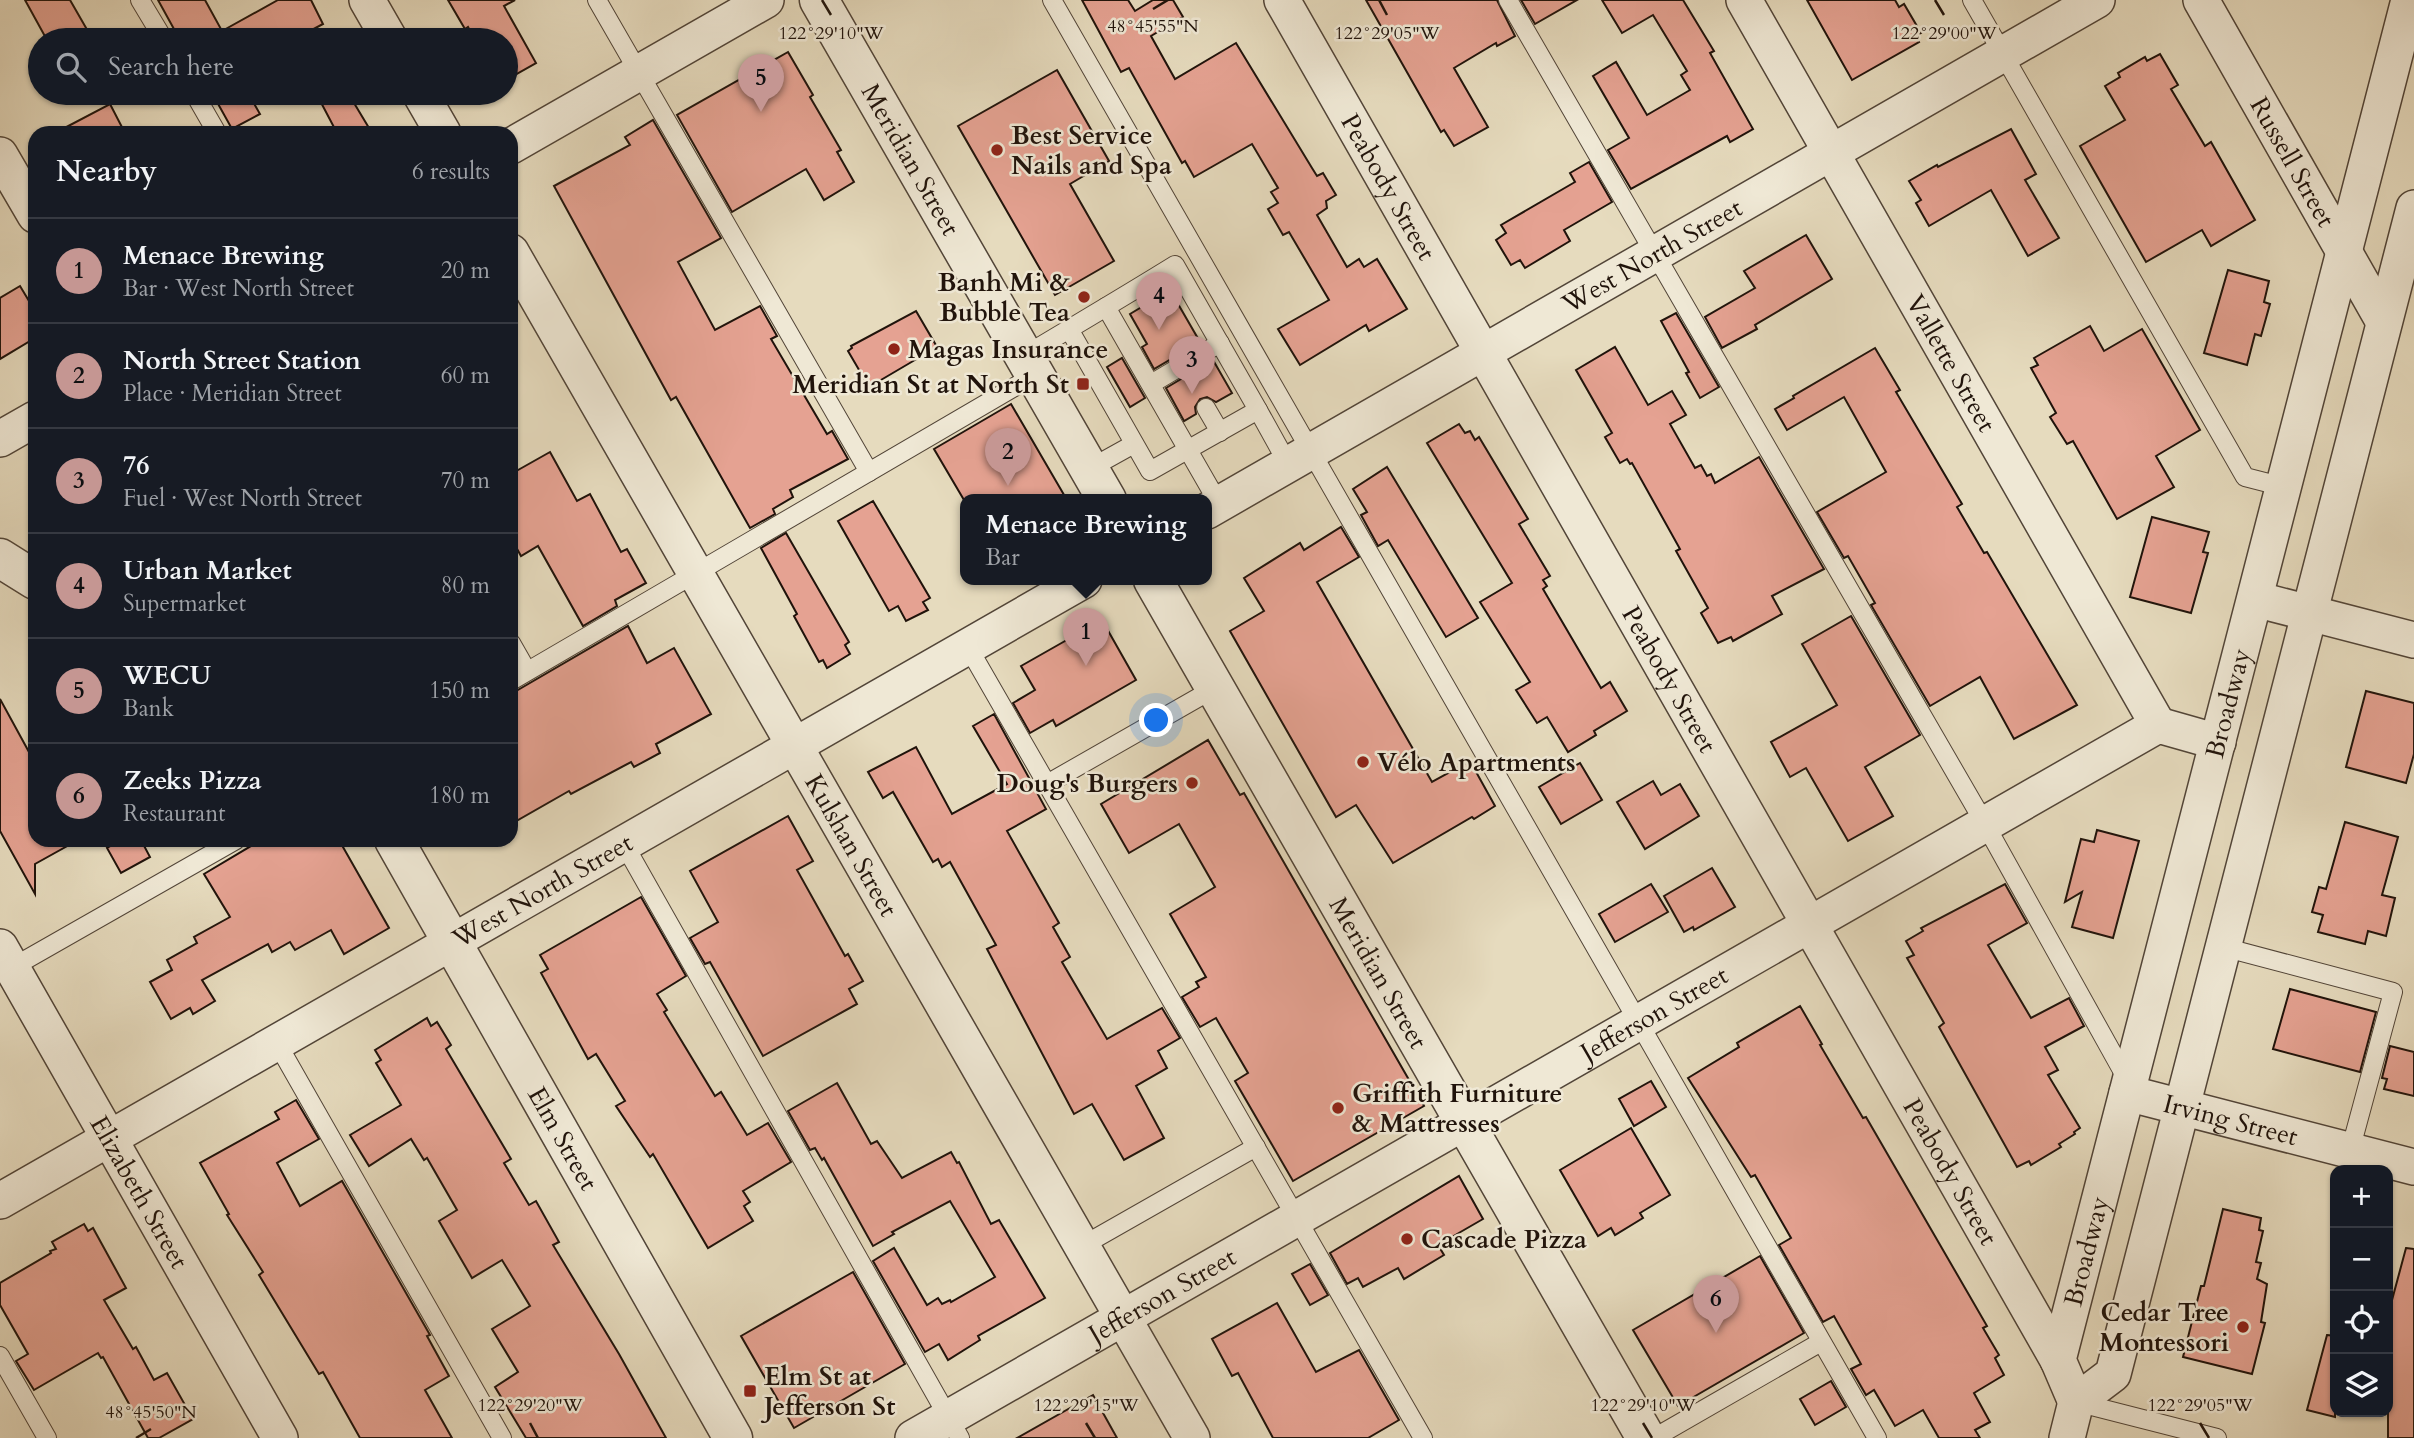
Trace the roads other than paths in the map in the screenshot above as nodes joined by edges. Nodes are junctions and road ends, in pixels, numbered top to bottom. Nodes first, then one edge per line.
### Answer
1 (140, 0) edge
2 (367, 0) edge
3 (597, 0) edge
4 (766, 0) edge
5 (819, 0) edge
6 (1052, 0) edge
7 (1282, 0) edge
8 (1508, 0) edge
9 (1744, 0) edge
10 (1972, 0) edge
11 (2097, 0) edge
12 (2201, 0) edge
13 (2409, 0) edge
14 (157, 28) edge
15 (383, 28) edge
16 (2003, 54) junction
17 (639, 73) junction
18 (2400, 93) edge
19 (201, 105) edge
20 (427, 105) edge
21 (213, 126) edge
22 (439, 126) edge
23 (518, 142) edge
24 (1831, 152) junction
25 (0, 155) edge
26 (28, 203) edge
27 (2414, 208) edge
28 (2345, 251) junction
29 (1655, 254) junction
30 (518, 263) edge
31 (1107, 307) junction
32 (2384, 322) junction
33 (1069, 329) junction
34 (1220, 344) junction
35 (1483, 352) junction
36 (1030, 366) junction
37 (1151, 384) junction
38 (1206, 408) dead end
39 (1258, 410) junction
40 (28, 423) edge
41 (1220, 432) junction
42 (0, 439) edge
43 (1134, 444) junction
44 (1188, 449) junction
45 (1299, 457) junction
46 (869, 472) junction
47 (1098, 484) edge
48 (2284, 486) junction
49 (1207, 494) edge
50 (1213, 507) edge
51 (0, 558) edge
52 (695, 573) junction
53 (28, 576) edge
54 (1075, 585) edge
55 (1156, 585) edge
56 (2255, 599) junction
57 (2309, 613) junction
58 (2414, 640) edge
59 (968, 647) junction
60 (518, 655) edge
61 (527, 671) junction
62 (518, 677) edge
63 (1215, 688) junction
64 (2158, 725) junction
65 (2218, 742) junction
66 (795, 746) junction
67 (1047, 784) junction
68 (1985, 824) junction
69 (624, 844) junction
70 (223, 847) edge
71 (398, 847) edge
72 (1810, 925) junction
73 (452, 942) junction
74 (2223, 947) junction
75 (4, 963) edge
76 (1638, 1023) junction
77 (277, 1043) junction
78 (2128, 1088) junction
79 (2181, 1107) junction
80 (1465, 1122) junction
81 (109, 1139) junction
82 (1256, 1147) junction
83 (2350, 1151) junction
84 (2414, 1167) edge
85 (0, 1201) edge
86 (1297, 1218) junction
87 (1082, 1246) junction
88 (1123, 1318) junction
89 (1821, 1342) junction
90 (0, 1356) edge
91 (2058, 1360) junction
92 (2076, 1402) junction
93 (954, 1428) edge
94 (47, 1438) edge
95 (280, 1438) edge
96 (502, 1438) edge
97 (733, 1438) edge
98 (913, 1438) edge
99 (1192, 1438) edge
100 (1423, 1438) edge
101 (1646, 1438) edge
102 (1654, 1438) edge
103 (1877, 1438) edge
104 (2067, 1438) edge
105 (2217, 1438) edge

1 - 14 lane
2 - 15 street
3 - 17 lane
4 - 17 street
5 - 36 street, Meridian Street
6 - 45 lane
7 - 35 street, Peabody Street
8 - 29 lane
9 - 24 street, Vallette Street
10 - 16 lane
11 - 16 street, West North Street
12 - 28 street, Russell Street
13 - 18 street, Broadway
16 - 24 street, West North Street
16 - 48 lane
17 - 23 street
17 - 46 lane
18 - 28 street, Broadway
19 - 21 lane
20 - 22 street
24 - 29 street, West North Street
24 - 64 street, Vallette Street
25 - 26 street
27 - 32 street
28 - 32 street, Russell Street
28 - 48 street, Broadway
29 - 35 street, West North Street
29 - 68 lane
30 - 52 street, Kulshan Street
31 - 33 lane
31 - 34 lane
31 - 37 lane
32 - 57 street
33 - 36 lane
33 - 43 lane
34 - 37 lane
34 - 39 lane
35 - 45 street, West North Street
35 - 72 street, Peabody Street
36 - 46 lane
36 - 47 street, Meridian Street
37 - 44 lane
38 - 41 lane
39 - 41 lane
39 - 45 lane
40 - 42 street
41 - 44 lane
43 - 44 lane
43 - 47 lane
44 - 49 lane
45 - 50 street, West North Street
45 - 76 lane
46 - 52 lane
48 - 56 street, Broadway
51 - 53 street
52 - 61 lane
52 - 66 street, Kulshan Street
54 - 59 street, West North Street
55 - 63 street, Meridian Street
56 - 57 street
56 - 65 street, Broadway
57 - 58 street
57 - 74 street
59 - 66 street, West North Street
59 - 67 lane
60 - 61 lane
61 - 62 lane
63 - 67 lane
63 - 80 street, Meridian Street
64 - 65 street
64 - 68 street, Jefferson Street
65 - 78 street, Broadway
66 - 69 street, West North Street
66 - 87 street, Kulshan Street
67 - 82 lane
68 - 72 street, Jefferson Street
68 - 78 lane
69 - 73 street, West North Street
69 - 93 lane
70 - 75 lane
71 - 73 street, Elm Street
72 - 76 street, Jefferson Street
72 - 91 street, Peabody Street
73 - 77 street, West North Street
73 - 97 street, Elm Street
74 - 79 street
74 - 83 lane
75 - 81 street, Elizabeth Street
76 - 80 street, Jefferson Street
76 - 89 lane
77 - 81 street, West North Street
77 - 96 lane
78 - 79 street, Irving Street
78 - 91 street, Broadway
79 - 83 street, Irving Street
79 - 92 street
80 - 86 street, Jefferson Street
80 - 101 street, Meridian Street
81 - 85 street, West North Street
81 - 95 street, Elizabeth Street
82 - 86 lane
82 - 87 lane
83 - 84 street, Irving Street
86 - 88 street, Jefferson Street
86 - 100 lane
87 - 88 street, Kulshan Street
88 - 93 street, Jefferson Street
88 - 99 street, Kulshan Street
89 - 102 lane
89 - 103 lane
90 - 94 lane
91 - 92 street
92 - 104 street
92 - 105 lane
93 - 98 street, Jefferson Street

